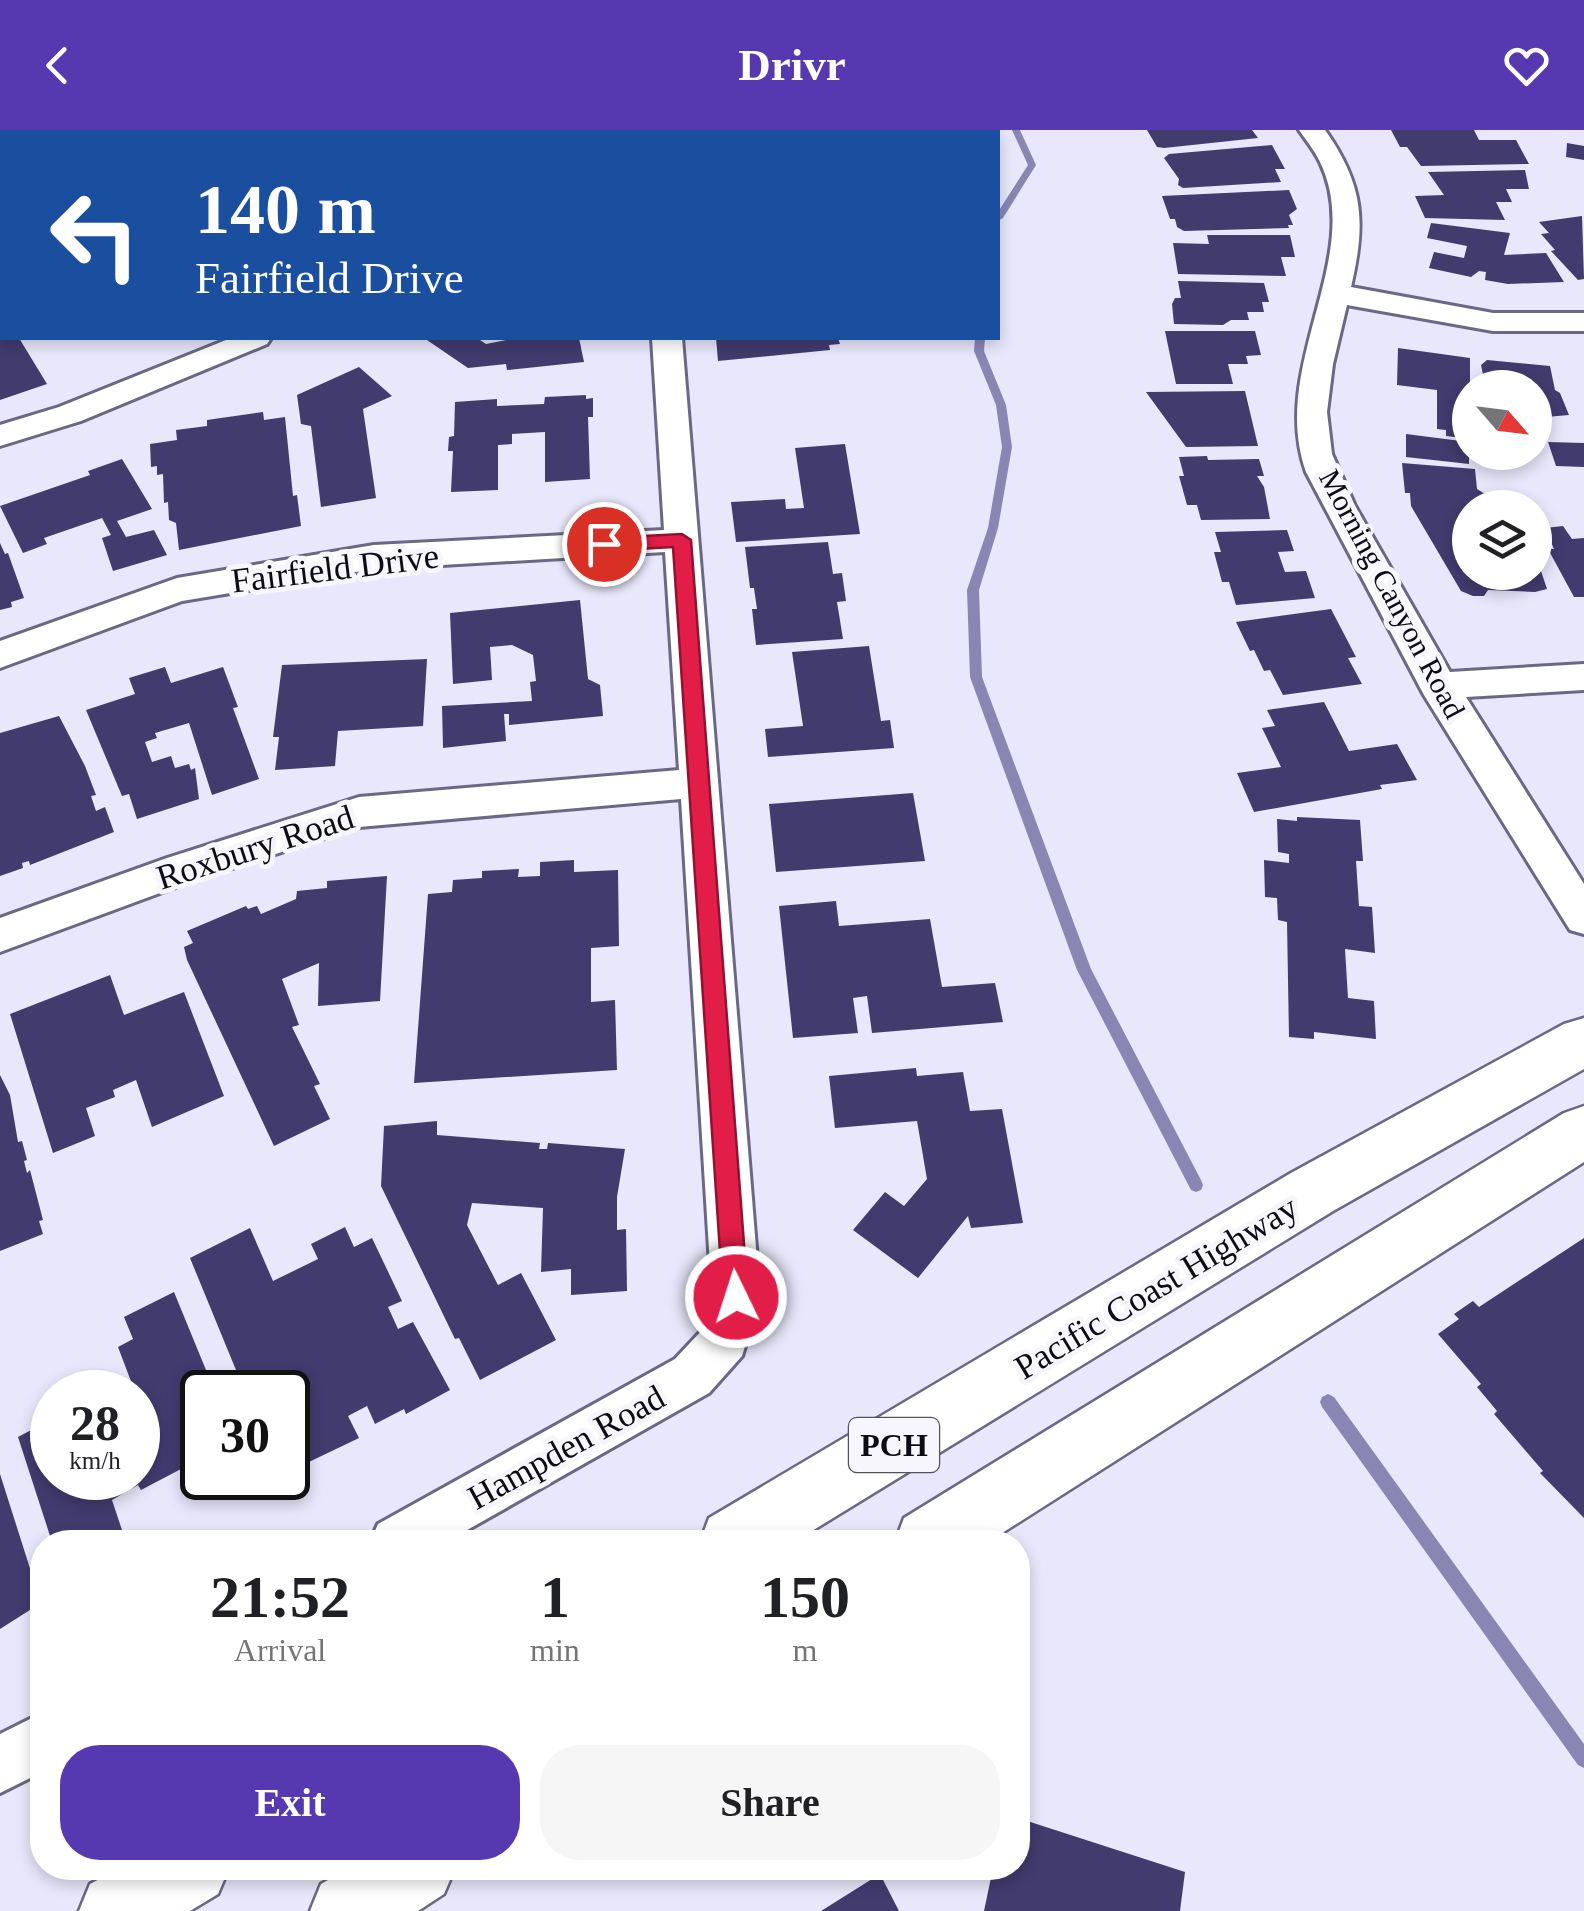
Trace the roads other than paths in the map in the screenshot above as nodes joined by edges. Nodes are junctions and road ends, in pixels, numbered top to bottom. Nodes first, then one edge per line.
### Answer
1 (1312, 130) edge
2 (1338, 294) junction
3 (1584, 322) edge
4 (251, 340) edge
5 (667, 340) edge
6 (0, 436) edge
7 (682, 540) junction
8 (0, 655) edge
9 (1584, 677) edge
10 (1437, 686) junction
11 (699, 784) junction
12 (1584, 918) edge
13 (0, 935) edge
14 (1584, 1041) edge
15 (1584, 1131) edge
16 (417, 1530) edge
17 (753, 1530) edge
18 (947, 1530) edge
19 (30, 1749) edge
20 (0, 1766) edge
21 (171, 1880) edge
22 (398, 1880) edge
23 (117, 1911) edge
24 (348, 1911) edge

1 - 2 street, Morning Canyon Road
2 - 3 street
2 - 10 street, Morning Canyon Road
4 - 6 street
5 - 7 street
7 - 8 street, Fairfield Drive
7 - 11 street
9 - 10 street
10 - 12 street, Morning Canyon Road
11 - 13 street, Roxbury Road
11 - 16 street, Hampden Road
14 - 17 highway, Pacific Coast Highway / PCH
15 - 18 highway
19 - 20 street
21 - 23 highway
22 - 24 highway

